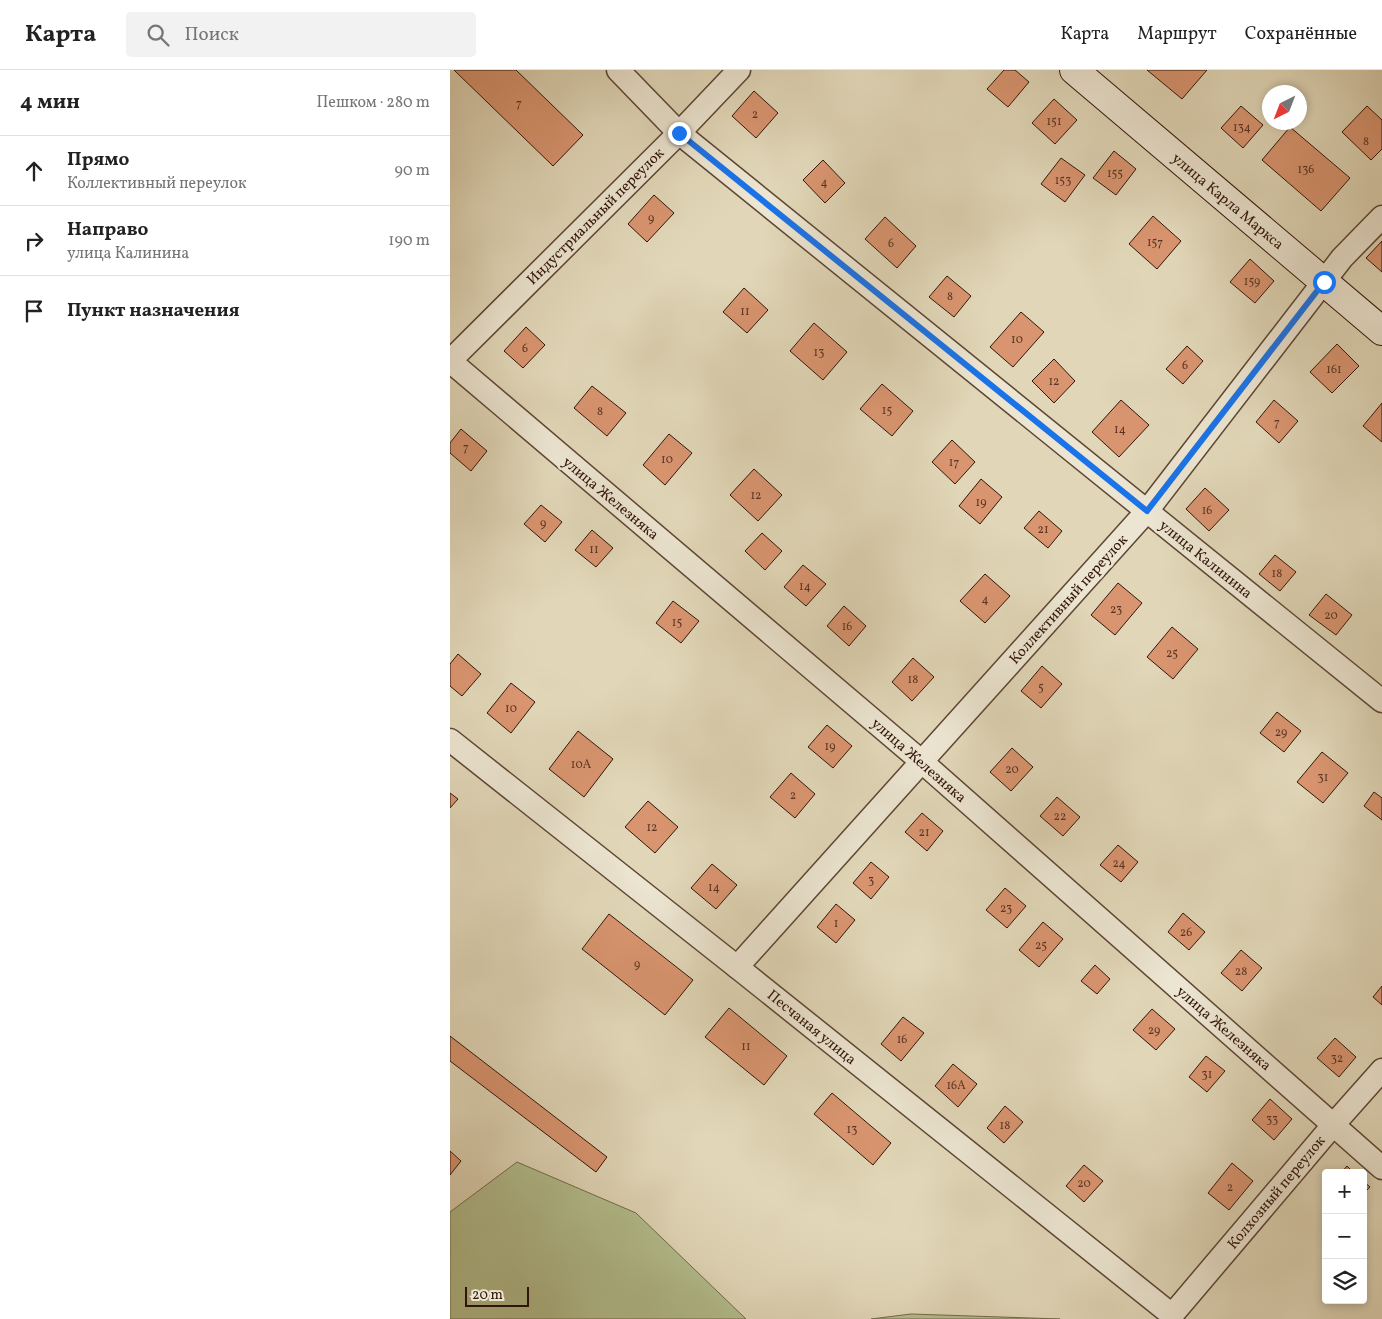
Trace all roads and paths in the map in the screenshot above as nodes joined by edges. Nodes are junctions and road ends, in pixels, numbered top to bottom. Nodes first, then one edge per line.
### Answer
1 (618, 70) edge
2 (739, 70) edge
3 (1074, 70) edge
4 (679, 133) junction
5 (1382, 216) edge
6 (1324, 282) junction
7 (1382, 331) edge
8 (450, 361) edge
9 (1147, 511) junction
10 (1382, 701) edge
11 (450, 740) edge
12 (921, 761) junction
13 (737, 967) junction
14 (1382, 1070) edge
15 (1334, 1124) junction
16 (1382, 1168) edge
17 (1172, 1315) joint

1 - 4 street, улица Калинина
2 - 4 street, Индустриальный переулок
3 - 6 main road, улица Карла Маркса
4 - 8 street, Индустриальный переулок
4 - 9 street, улица Калинина
5 - 6 street, Коллективный переулок
6 - 7 main road, улица Карла Маркса
6 - 9 street, Коллективный переулок
8 - 12 street, улица Железняка
9 - 10 street, улица Калинина
9 - 12 street, Коллективный переулок
11 - 13 street, Песчаная улица
12 - 13 street, Коллективный переулок
12 - 15 street, улица Железняка
13 - 17 street, Песчаная улица
14 - 15 street, Колхозный переулок
15 - 16 street, улица Железняка
15 - 17 street, Колхозный переулок

